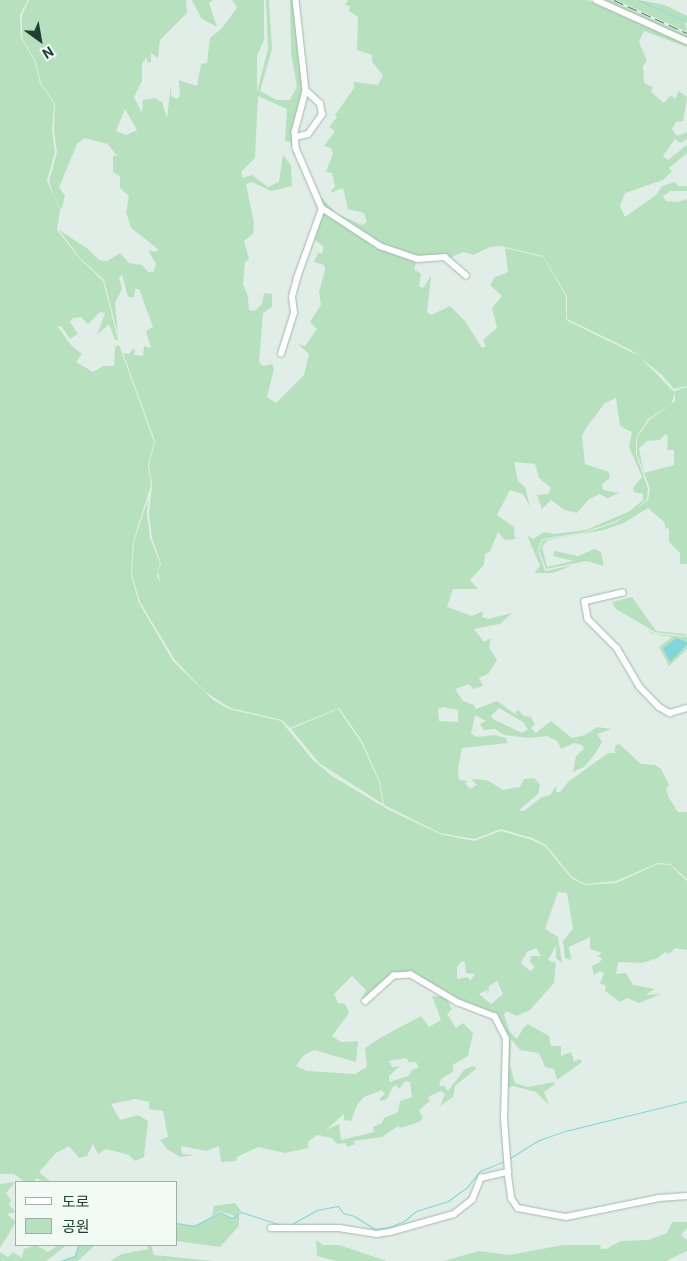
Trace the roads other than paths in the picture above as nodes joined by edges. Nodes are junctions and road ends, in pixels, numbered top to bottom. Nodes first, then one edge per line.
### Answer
1 (596, 0) edge
2 (298, 2) edge
3 (687, 41) edge
4 (306, 91) junction
5 (296, 137) junction
6 (322, 208) junction
7 (466, 275) dead end
8 (281, 354) dead end
9 (623, 593) dead end
10 (687, 708) edge
11 (366, 1001) dead end
12 (508, 1172) junction
13 (687, 1196) edge
14 (271, 1228) dead end

1 - 3 street
2 - 4 street
4 - 5 street
4 - 5 street
5 - 6 street
6 - 7 street
6 - 8 street
9 - 10 street
11 - 12 street
12 - 13 street
12 - 14 street

